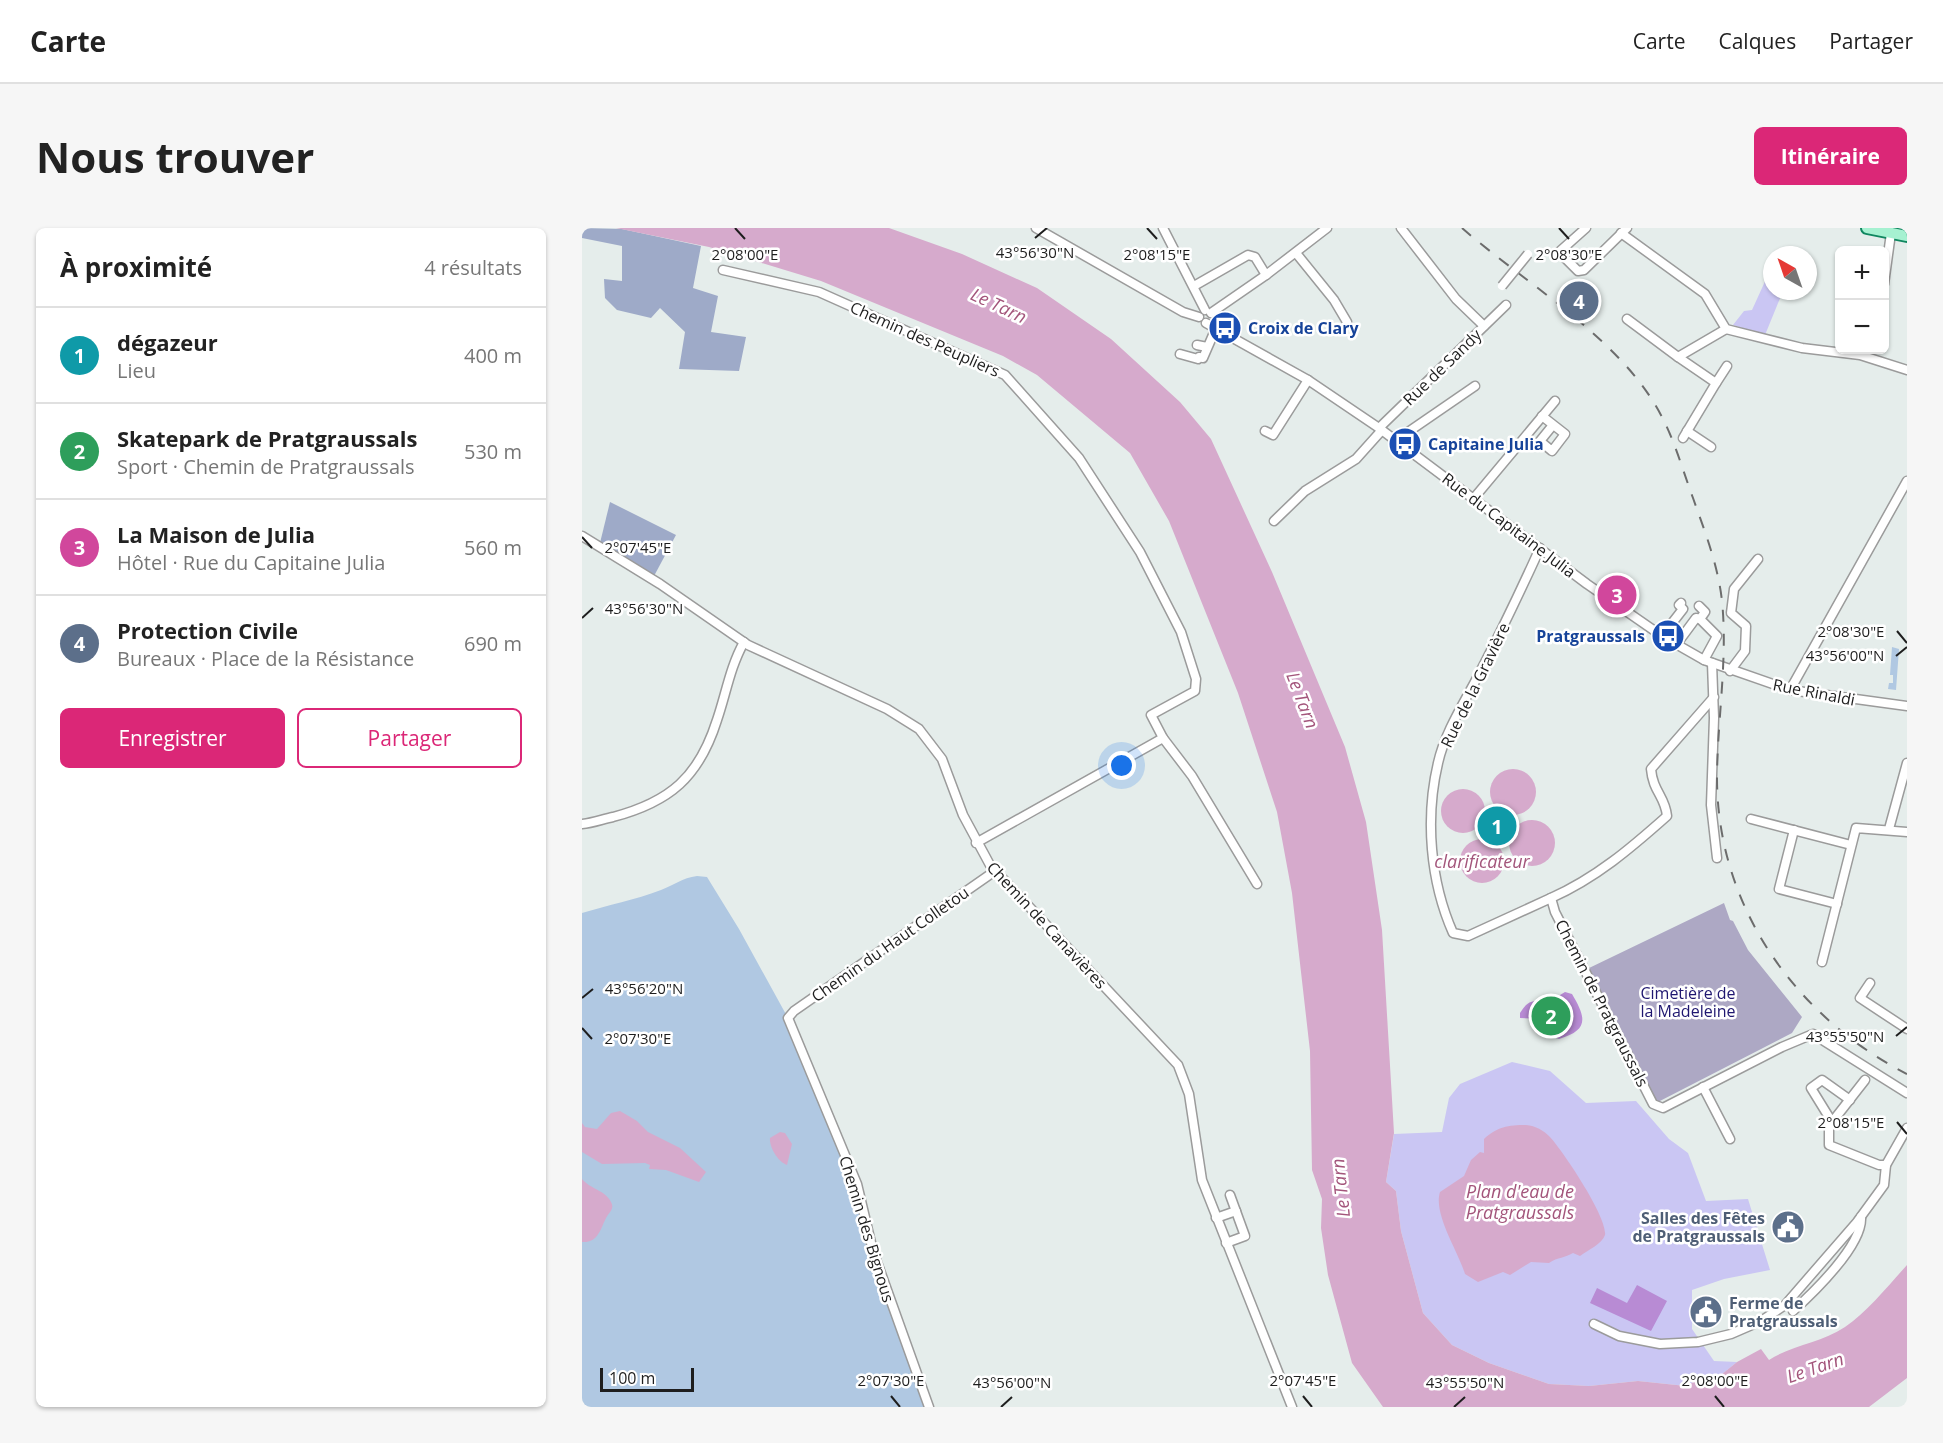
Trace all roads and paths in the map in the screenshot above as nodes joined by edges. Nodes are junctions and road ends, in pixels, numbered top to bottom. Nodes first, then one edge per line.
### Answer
1 (1036, 228) edge
2 (1163, 228) edge
3 (1327, 228) edge
4 (1401, 228) edge
5 (1586, 228) edge
6 (1867, 228) edge
7 (1624, 231) edge
8 (1891, 233) junction
9 (1907, 236) edge
10 (1889, 248) edge
11 (1296, 253) junction
12 (1528, 254) dead end
13 (723, 270) dead end
14 (1266, 275) junction
15 (1194, 286) junction
16 (1496, 292) dead end
17 (1506, 305) dead end
18 (1205, 316) junction
19 (1627, 319) dead end
20 (1347, 322) dead end
21 (1484, 326) junction
22 (1216, 328) junction
23 (1726, 328) junction
24 (1197, 345) dead end
25 (1207, 347) junction
26 (1835, 350) edge
27 (1180, 354) dead end
28 (1866, 354) edge
29 (1678, 357) junction
30 (1727, 366) dead end
31 (1907, 370) edge
32 (1308, 380) junction
33 (1716, 383) junction
34 (1475, 386) dead end
35 (1555, 401) dead end
36 (1542, 416) junction
37 (1553, 425) dead end
38 (1380, 429) junction
39 (1265, 431) dead end
40 (1395, 441) junction
41 (1711, 447) dead end
42 (1907, 481) edge
43 (1474, 498) junction
44 (1274, 521) dead end
45 (582, 536) edge
46 (1540, 549) junction
47 (1758, 559) dead end
48 (1681, 603) dead end
49 (1699, 606) dead end
50 (1700, 619) junction
51 (1662, 636) junction
52 (744, 642) junction
53 (1676, 645) junction
54 (1708, 662) junction
55 (1726, 670) junction
56 (1790, 690) junction
57 (1714, 697) junction
58 (1907, 706) edge
59 (1163, 738) junction
60 (1907, 763) edge
61 (1750, 819) dead end
62 (582, 824) edge
63 (1889, 829) junction
64 (1794, 830) junction
65 (1907, 832) edge
66 (976, 843) junction
67 (1851, 845) junction
68 (1717, 858) dead end
69 (995, 872) junction
70 (1257, 884) dead end
71 (1551, 898) junction
72 (1837, 904) junction
73 (1822, 962) dead end
74 (1870, 983) dead end
75 (788, 1018) joint
76 (1907, 1029) edge
77 (1865, 1080) dead end
78 (1703, 1088) junction
79 (1907, 1094) edge
80 (1850, 1100) junction
81 (1832, 1122) junction
82 (1907, 1128) edge
83 (1730, 1139) dead end
84 (1886, 1165) junction
85 (1230, 1195) dead end
86 (1236, 1211) junction
87 (1861, 1216) junction
88 (1216, 1218) junction
89 (1226, 1243) junction
90 (1792, 1311) dead end
91 (1594, 1324) dead end
92 (929, 1407) edge
93 (1292, 1407) edge

1 - 18 street
2 - 15 street
3 - 11 street
4 - 21 street
5 - 7 street
6 - 8 main road
7 - 23 street
8 - 9 main road
8 - 10 street
11 - 14 street
11 - 20 street
12 - 16 street, bridge
13 - 59 street, Chemin des Peupliers
14 - 15 street
14 - 18 street
15 - 18 street
17 - 21 street, Rue de Sandy
18 - 22 street
19 - 29 street
21 - 38 street, Rue de Sandy
22 - 25 street
22 - 32 street, Rue du Capitaine Julia
23 - 26 street
23 - 29 street
24 - 25 street
25 - 27 street
28 - 31 street
29 - 33 street
30 - 33 street
32 - 38 street, Rue du Capitaine Julia
32 - 39 street
33 - 41 street
34 - 40 street
35 - 36 street
36 - 37 street
36 - 43 street
38 - 40 street, Rue du Capitaine Julia
38 - 44 street, Rue de Sandy
40 - 43 street, Rue du Capitaine Julia
42 - 56 street
43 - 46 street, Rue du Capitaine Julia
45 - 52 street, Chemin de Canavières
46 - 51 street, Rue du Capitaine Julia
46 - 71 street, Rue de la Gravière
47 - 55 street
48 - 51 street
49 - 50 street
50 - 53 street
50 - 54 street
51 - 53 street, Rue du Capitaine Julia
52 - 62 street
52 - 66 street, Chemin de Canavières
53 - 54 street, Rue du Capitaine Julia
54 - 55 street, Rue du Capitaine Julia
54 - 57 street
55 - 56 street, Rue Rinaldi
56 - 58 street, Rue Rinaldi
57 - 68 street
57 - 71 street, Chemin de Pratgraussals
59 - 66 street
59 - 70 street, Chemin des Peupliers
60 - 63 street
61 - 64 street
63 - 65 street
63 - 67 street
64 - 67 street
64 - 72 street
66 - 69 street, Chemin de Canavières
67 - 72 street
69 - 75 street, Chemin du Haut Colletou
69 - 88 street, Chemin de Canavières
71 - 78 street, Chemin de Pratgraussals
72 - 73 street
74 - 76 street
75 - 92 street, Chemin des Bignous
77 - 80 street
78 - 79 street, Chemin de Pratgraussals
78 - 83 street
80 - 81 street
80 - 81 street
81 - 84 street
82 - 84 street
84 - 87 street
85 - 86 street
86 - 88 street
86 - 89 street
87 - 90 street
87 - 91 street
88 - 89 street, Chemin de Canavières
89 - 93 street, Chemin de Canavières

